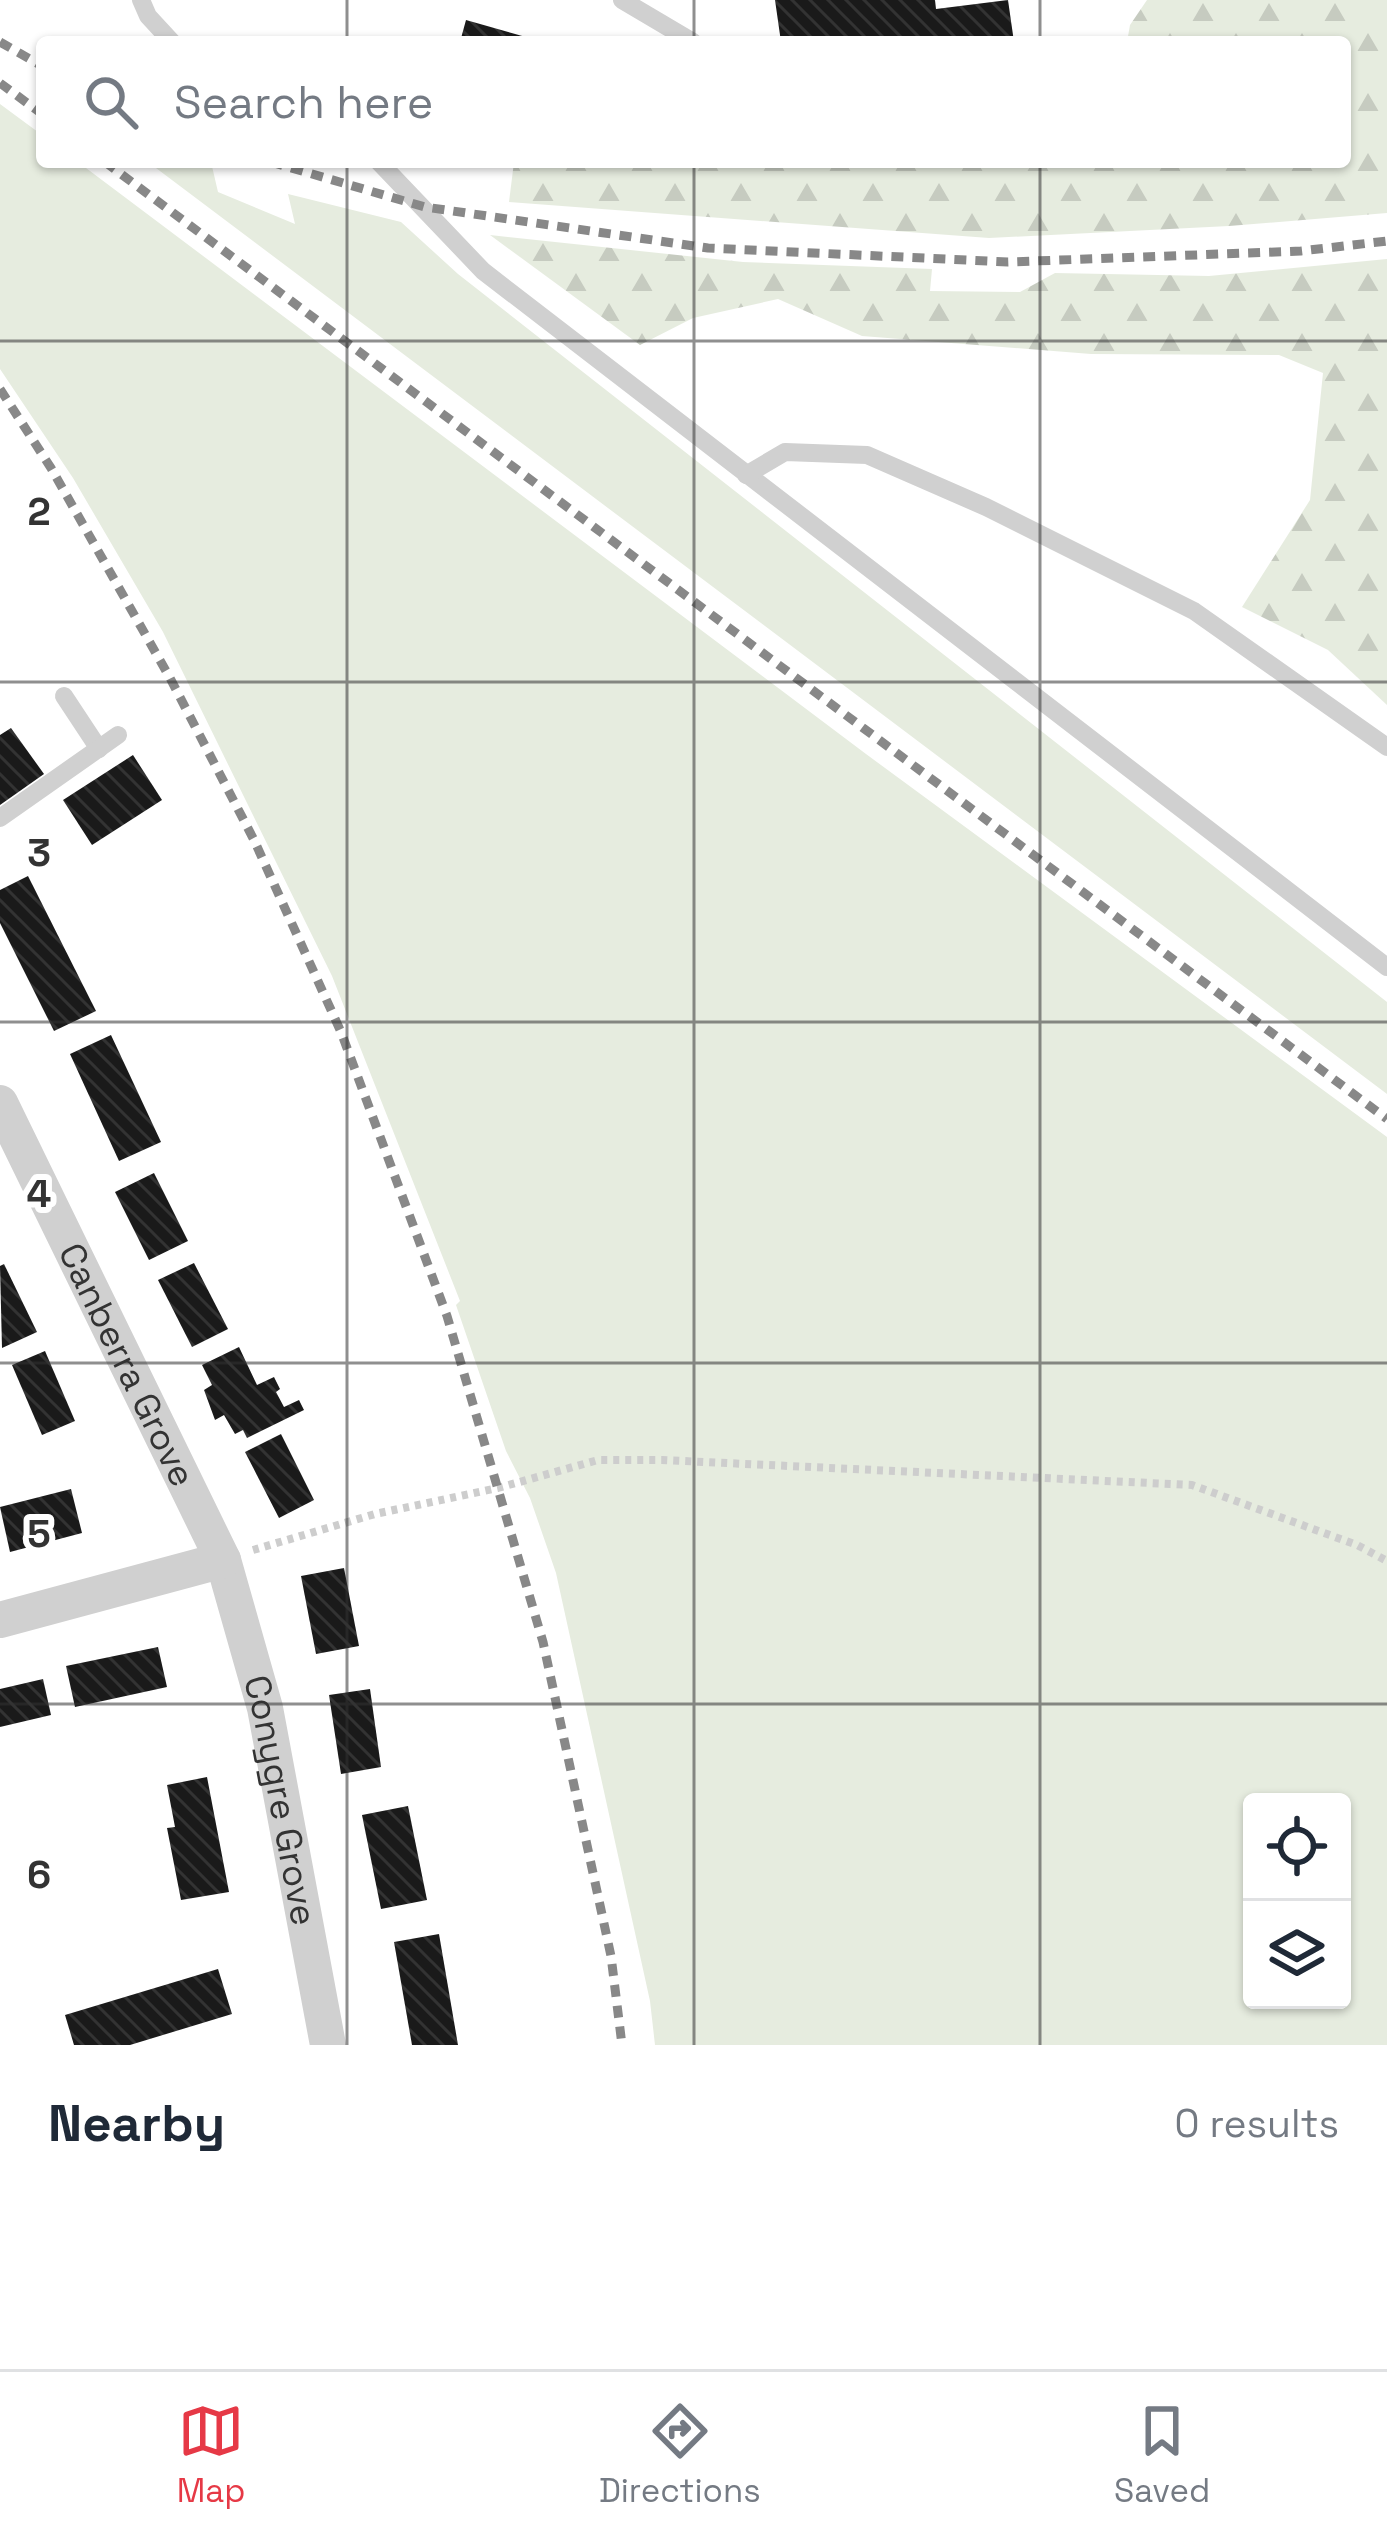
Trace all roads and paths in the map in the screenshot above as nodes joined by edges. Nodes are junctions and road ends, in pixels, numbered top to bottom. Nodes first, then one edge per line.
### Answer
1 (141, 0) edge
2 (622, 0) edge
3 (166, 36) edge
4 (683, 36) edge
5 (386, 168) edge
6 (746, 475) junction
7 (64, 696) dead end
8 (118, 735) dead end
9 (1387, 747) edge
10 (99, 749) junction
11 (0, 818) edge
12 (1387, 967) edge
13 (0, 1103) edge
14 (223, 1560) junction
15 (1387, 1561) edge
16 (0, 1620) edge
17 (322, 2043) edge

1 - 3 lane
2 - 4 lane
5 - 6 lane
6 - 9 lane
6 - 12 lane
7 - 10 lane
8 - 10 lane
10 - 11 lane
13 - 14 street, Canberra Grove
14 - 15 path
14 - 16 street
14 - 17 street, Conygre Grove

